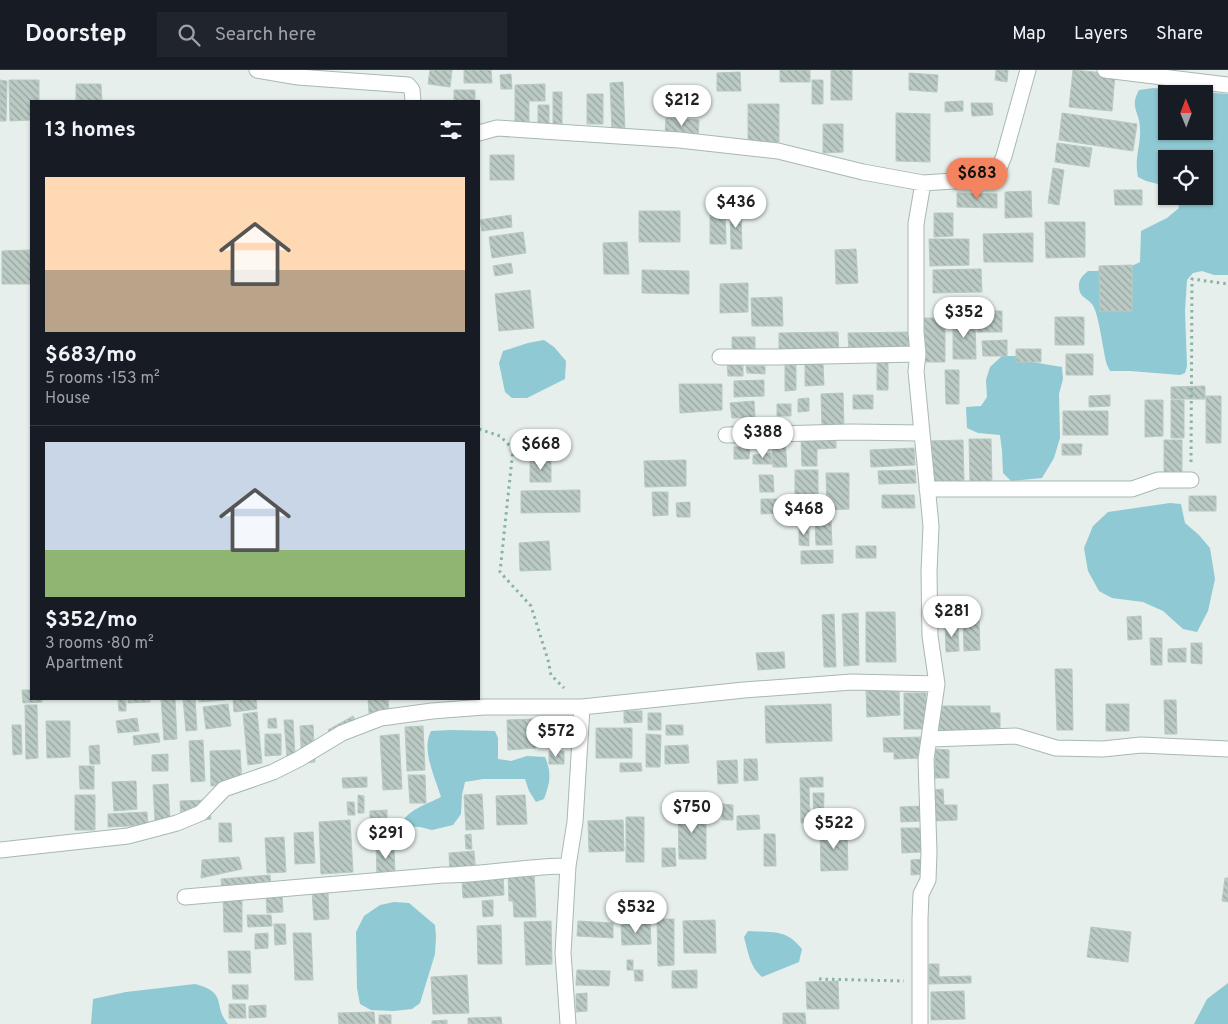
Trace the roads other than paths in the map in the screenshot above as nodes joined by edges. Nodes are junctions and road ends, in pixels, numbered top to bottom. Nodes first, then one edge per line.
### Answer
1 (257, 70) edge
2 (1028, 70) edge
3 (1105, 70) edge
4 (1228, 85) edge
5 (413, 100) edge
6 (480, 133) edge
7 (923, 183) junction
8 (918, 354) junction
9 (720, 357) dead end
10 (921, 433) junction
11 (726, 435) dead end
12 (1191, 480) road end
13 (927, 489) junction
14 (936, 684) junction
15 (582, 707) junction
16 (929, 739) junction
17 (1228, 749) edge
18 (0, 850) edge
19 (568, 866) junction
20 (185, 897) dead end
21 (568, 1024) edge
22 (920, 1024) edge

1 - 5 street
2 - 7 street
3 - 4 street
6 - 7 street
7 - 8 street
8 - 9 street
8 - 10 street
10 - 11 street
10 - 13 street
12 - 13 street
13 - 14 street
14 - 15 street
14 - 16 street
15 - 18 street
15 - 19 street
16 - 17 street
16 - 22 street
19 - 20 street
19 - 21 street

